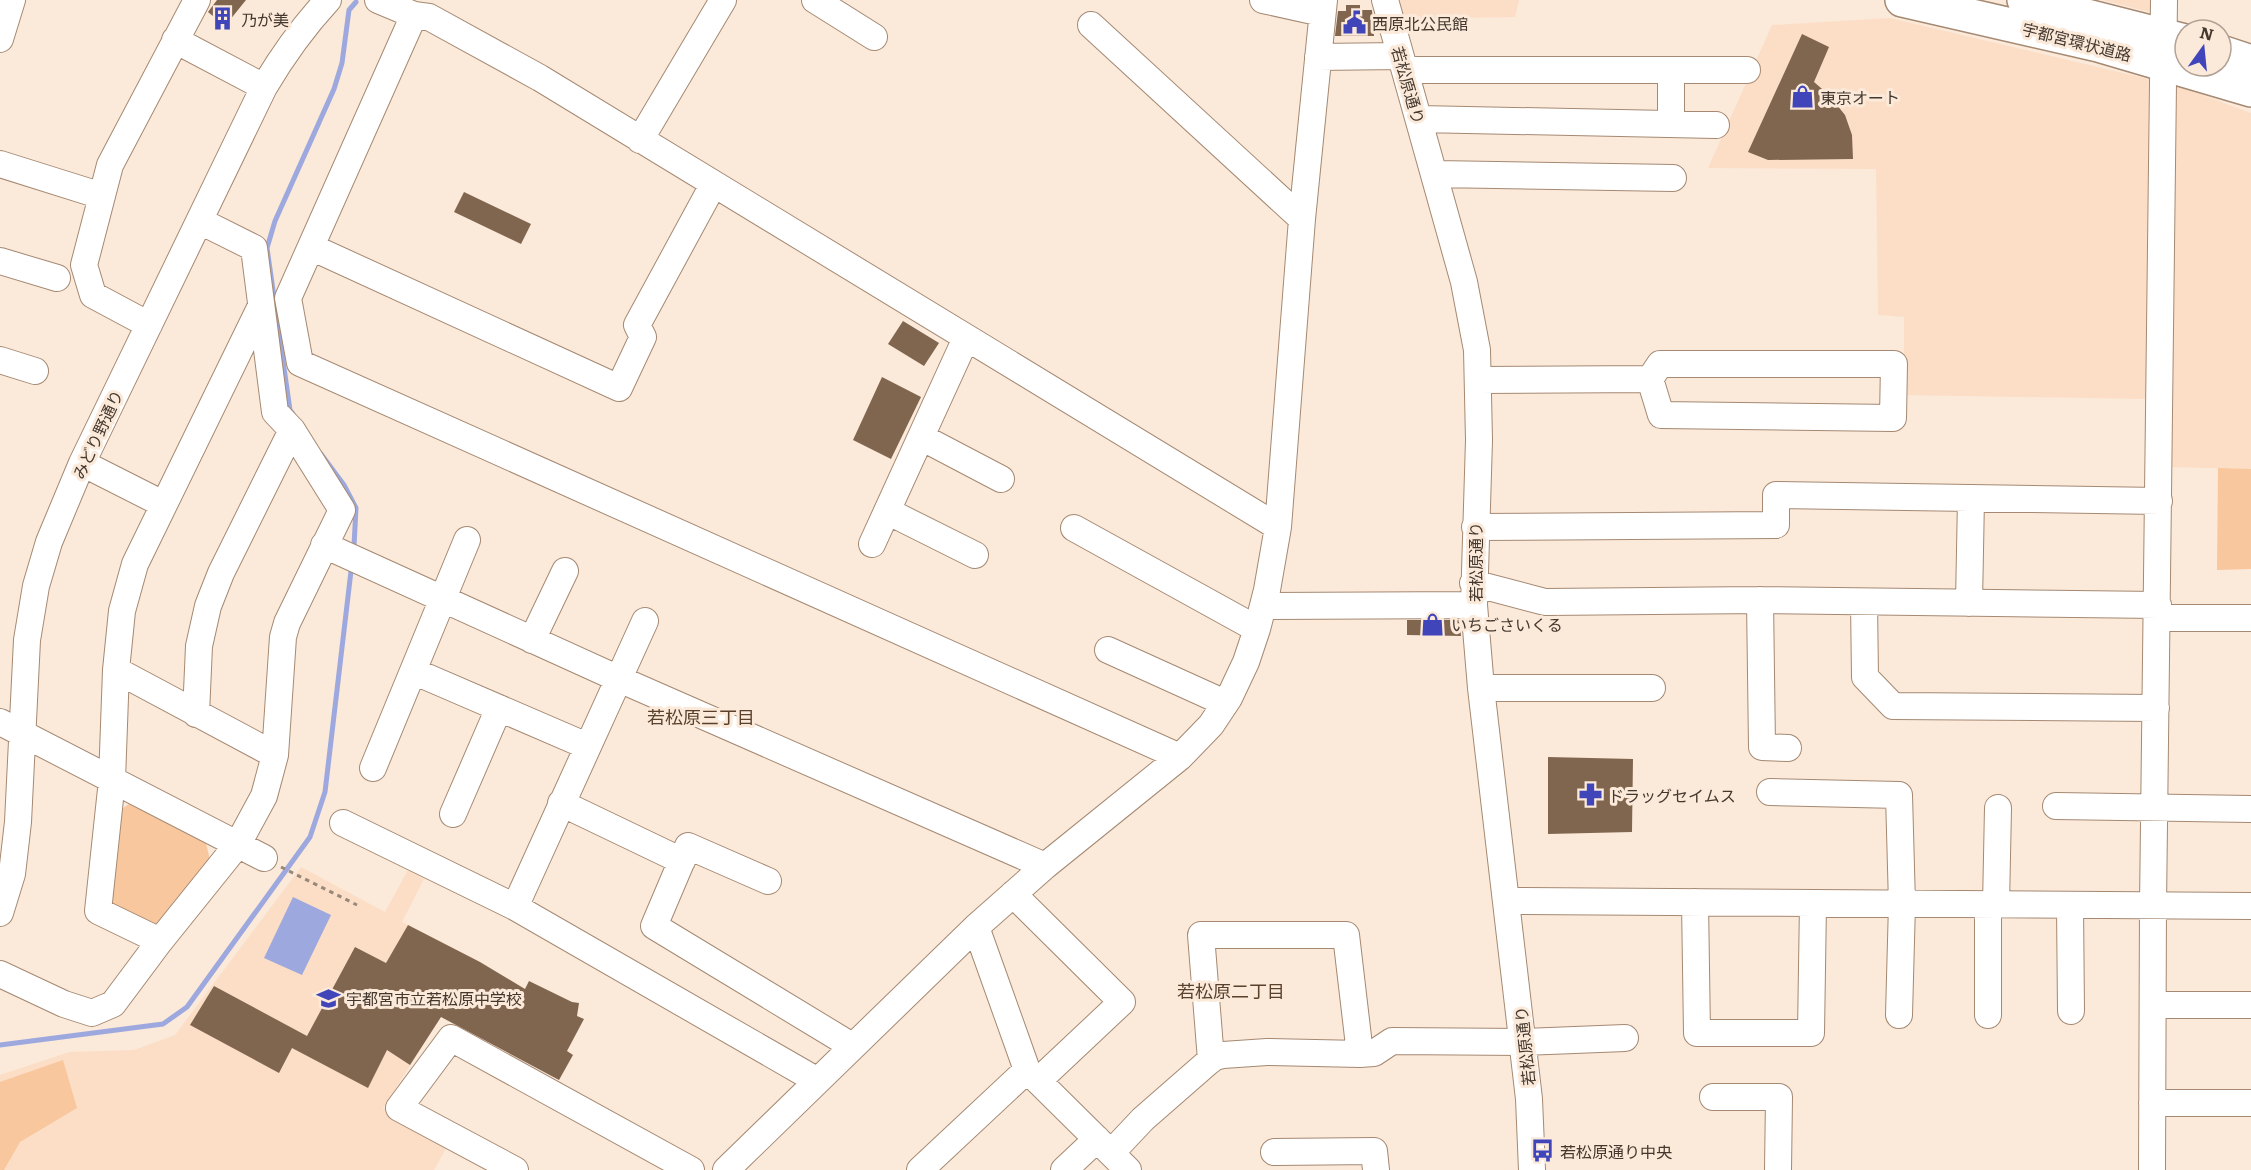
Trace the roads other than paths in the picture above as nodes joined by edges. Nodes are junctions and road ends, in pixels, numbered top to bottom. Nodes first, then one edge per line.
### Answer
1 (12, 0) edge
2 (197, 0) edge
3 (328, 0) edge
4 (378, 0) edge
5 (723, 0) edge
6 (815, 0) edge
7 (1263, 0) edge
8 (1385, 0) edge
9 (1902, 0) edge
10 (2024, 0) edge
11 (2164, 0) edge
12 (1323, 7) edge
13 (414, 15) junction
14 (1091, 25) dead end
15 (874, 37) dead end
16 (0, 39) edge
17 (175, 40) junction
18 (2171, 47) edge
19 (2233, 56) edge
20 (1318, 57) junction
21 (2251, 62) edge
22 (1403, 63) junction
23 (1671, 70) junction
24 (1747, 70) dead end
25 (264, 87) junction
26 (2251, 90) edge
27 (1419, 119) junction
28 (1671, 124) junction
29 (1716, 125) dead end
30 (640, 140) junction
31 (0, 164) edge
32 (1436, 174) junction
33 (1673, 178) dead end
34 (712, 185) junction
35 (102, 196) junction
36 (1302, 219) junction
37 (200, 221) junction
38 (311, 247) junction
39 (0, 261) edge
40 (57, 278) dead end
41 (260, 308) junction
42 (149, 325) junction
43 (966, 338) junction
44 (0, 360) edge
45 (35, 371) dead end
46 (1650, 379) junction
47 (1479, 380) junction
48 (292, 430) junction
49 (921, 437) junction
50 (82, 463) junction
51 (1000, 479) dead end
52 (1971, 498) junction
53 (2159, 501) junction
54 (163, 504) junction
55 (887, 511) junction
56 (1278, 527) junction
57 (1475, 527) junction
58 (1074, 528) dead end
59 (468, 540) dead end
60 (872, 544) dead end
61 (324, 545) junction
62 (975, 555) dead end
63 (565, 570) dead end
64 (1474, 594) junction
65 (442, 600) junction
66 (1760, 600) junction
67 (1864, 602) junction
68 (1969, 603) junction
69 (2158, 612) junction
70 (1260, 617) junction
71 (2251, 618) edge
72 (645, 621) dead end
73 (532, 640) junction
74 (1108, 650) dead end
75 (116, 670) junction
76 (413, 670) junction
77 (619, 679) junction
78 (1481, 688) junction
79 (1652, 688) dead end
80 (1225, 704) junction
81 (499, 708) junction
82 (2156, 708) junction
83 (196, 714) junction
84 (0, 722) edge
85 (22, 734) junction
86 (587, 746) junction
87 (1788, 748) dead end
88 (275, 754) junction
89 (1180, 757) junction
90 (373, 768) dead end
91 (112, 780) junction
92 (1770, 792) dead end
93 (561, 803) junction
94 (2056, 806) dead end
95 (1998, 808) dead end
96 (2156, 808) junction
97 (2251, 809) edge
98 (453, 814) dead end
99 (343, 823) dead end
100 (238, 844) junction
101 (270, 861) road end
102 (682, 861) junction
103 (1045, 866) junction
104 (768, 881) dead end
105 (1013, 894) junction
106 (1508, 901) junction
107 (1695, 902) junction
108 (1813, 903) junction
109 (1902, 904) junction
110 (1992, 905) junction
111 (2070, 906) junction
112 (2153, 906) junction
113 (2251, 906) edge
114 (515, 907) junction
115 (0, 913) edge
116 (976, 927) junction
117 (160, 941) junction
118 (0, 974) edge
119 (2153, 1005) junction
120 (2251, 1005) edge
121 (2071, 1011) dead end
122 (1899, 1016) dead end
123 (1988, 1016) dead end
124 (1625, 1038) dead end
125 (1523, 1042) junction
126 (852, 1046) junction
127 (1360, 1054) junction
128 (1211, 1060) junction
129 (1033, 1075) junction
130 (816, 1080) junction
131 (1713, 1097) dead end
132 (2152, 1103) junction
133 (2251, 1103) edge
134 (1274, 1152) dead end
135 (1112, 1154) edge
136 (515, 1170) edge
137 (691, 1170) edge
138 (726, 1170) edge
139 (920, 1170) edge
140 (1064, 1170) edge
141 (1376, 1170) edge
142 (1532, 1170) edge
143 (1778, 1170) edge
144 (2152, 1170) edge

1 - 16 street
2 - 17 street
3 - 25 street, みどり野通り
4 - 13 street
5 - 30 street
6 - 15 street
7 - 12 street
8 - 22 street, 若松原通り
9 - 18 highway, 宇都宮環状道路
10 - 18 highway, 宇都宮環状道路
11 - 18 street
12 - 20 street
13 - 30 street
13 - 38 street
14 - 36 street
17 - 25 street
17 - 35 street
18 - 26 highway, 宇都宮環状道路
18 - 53 street
19 - 21 highway
20 - 22 street
20 - 36 street
22 - 23 street
22 - 27 street, 若松原通り
23 - 24 street
23 - 28 street
25 - 37 street, みどり野通り
27 - 28 street
27 - 32 street, 若松原通り
28 - 29 street
30 - 34 street
31 - 35 street
32 - 33 street
32 - 47 street, 若松原通り
34 - 38 street
34 - 43 street
35 - 42 street
36 - 56 street
37 - 41 street
37 - 42 street, みどり野通り
38 - 89 street
39 - 40 street
41 - 48 street
41 - 54 street
42 - 50 street, みどり野通り
43 - 49 street
43 - 56 street
44 - 45 street
46 - 46 street
46 - 47 street
47 - 57 street, 若松原通り
48 - 61 street
48 - 83 street
49 - 51 street
49 - 55 street
50 - 54 street
50 - 85 street, みどり野通り
52 - 53 street
52 - 57 street
52 - 68 street
53 - 69 street
54 - 75 street
55 - 60 street
55 - 62 street
56 - 70 street
57 - 64 street, 若松原通り
58 - 70 street
59 - 65 street
61 - 65 street
61 - 88 street
63 - 73 street
64 - 66 street
64 - 70 street
64 - 78 street, 若松原通り
65 - 73 street
65 - 76 street
66 - 67 street
66 - 87 street
67 - 68 street
67 - 82 street
68 - 69 street
69 - 71 street
69 - 82 street
70 - 80 street
72 - 77 street
73 - 77 street
74 - 80 street
75 - 83 street
75 - 91 street
76 - 81 street
76 - 90 street
77 - 86 street
77 - 103 street
78 - 79 street
78 - 106 street, 若松原通り
80 - 89 street
81 - 86 street
81 - 98 street
82 - 96 street
83 - 88 street
84 - 85 street
85 - 91 street
85 - 115 street, みどり野通り
86 - 93 street
88 - 100 street
89 - 103 street
91 - 100 street
91 - 117 street
92 - 109 street
93 - 102 street
93 - 114 street
94 - 96 street
95 - 110 street
96 - 97 street
96 - 112 street
99 - 114 street
100 - 101 street
100 - 117 street
102 - 104 street
102 - 126 street
103 - 105 street
105 - 116 street
105 - 129 street
106 - 107 street
106 - 125 street, 若松原通り
107 - 108 street
107 - 108 street
108 - 109 street
109 - 110 street
109 - 122 street
110 - 111 street
110 - 123 street
111 - 112 street
111 - 121 street
112 - 113 street
112 - 119 street
114 - 130 street
116 - 126 street
116 - 129 street
117 - 118 street
119 - 120 street
119 - 132 street
124 - 125 street
125 - 127 street
125 - 142 street, 若松原通り
126 - 130 street
127 - 128 street
127 - 128 street
128 - 135 street
129 - 135 street
129 - 139 street
130 - 138 street
131 - 143 street
132 - 133 street
132 - 144 street
134 - 141 street
135 - 140 street
136 - 137 street

